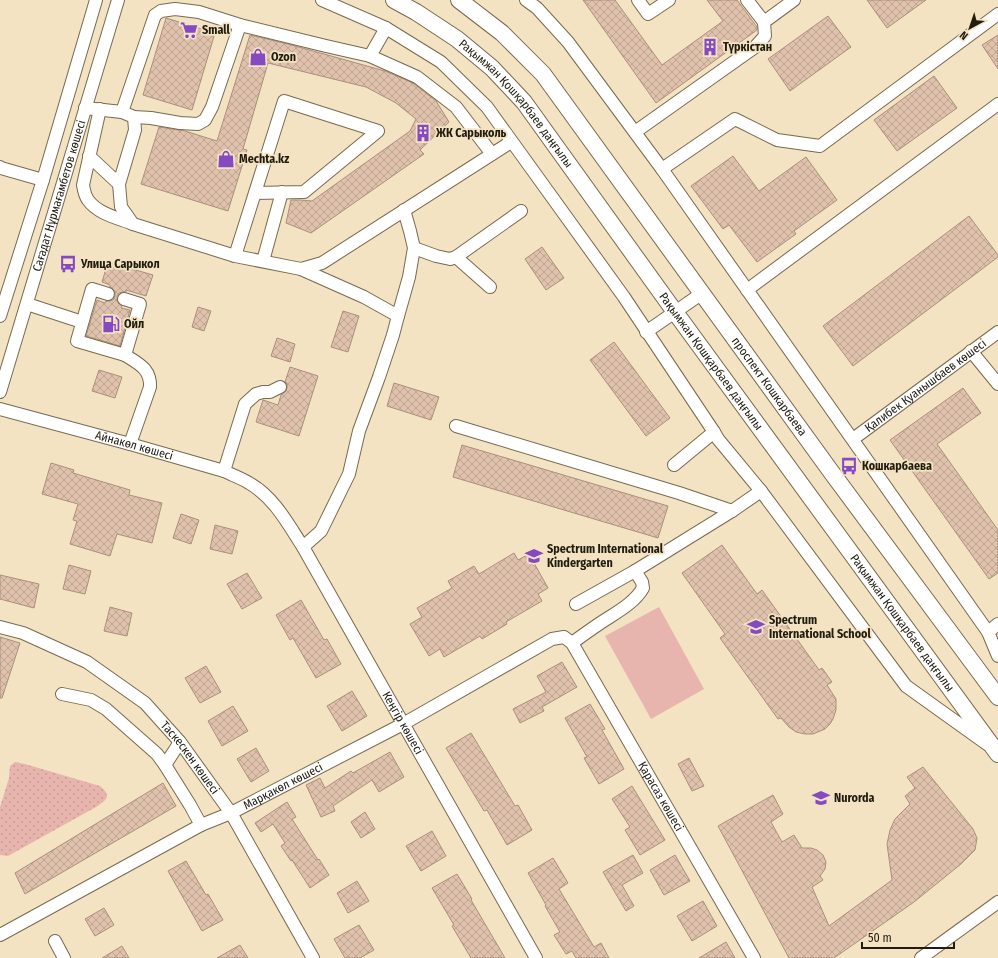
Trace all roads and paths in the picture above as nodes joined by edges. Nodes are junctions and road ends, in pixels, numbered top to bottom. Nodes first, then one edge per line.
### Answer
1 (96, 0) edge
2 (118, 0) edge
3 (192, 0) edge
4 (322, 0) edge
5 (394, 0) edge
6 (459, 0) edge
7 (526, 0) edge
8 (536, 0) edge
9 (638, 0) edge
10 (668, 0) edge
11 (747, 0) edge
12 (794, 0) edge
13 (199, 12) junction
14 (998, 14) edge
15 (764, 22) junction
16 (240, 25) junction
17 (386, 28) junction
18 (564, 37) junction
19 (370, 56) junction
20 (998, 104) edge
21 (85, 108) junction
22 (100, 109) junction
23 (122, 112) junction
24 (134, 117) junction
25 (635, 132) junction
26 (511, 142) junction
27 (492, 154) junction
28 (89, 156) junction
29 (0, 168) edge
30 (662, 169) junction
31 (43, 180) junction
32 (119, 184) junction
33 (282, 192) junction
34 (255, 193) junction
35 (404, 210) junction
36 (521, 211) dead end
37 (133, 224) junction
38 (26, 234) junction
39 (414, 248) junction
40 (235, 256) junction
41 (456, 257) junction
42 (263, 261) junction
43 (301, 269) junction
44 (490, 287) dead end
45 (747, 290) junction
46 (108, 294) dead end
47 (701, 294) junction
48 (0, 295) edge
49 (124, 299) dead end
50 (27, 304) junction
51 (675, 312) junction
52 (0, 316) edge
53 (398, 316) junction
54 (82, 322) junction
55 (646, 332) junction
56 (998, 332) edge
57 (971, 351) junction
58 (125, 355) junction
59 (998, 384) edge
60 (280, 387) dead end
61 (0, 392) edge
62 (0, 409) edge
63 (456, 426) dead end
64 (714, 432) junction
65 (853, 439) junction
66 (130, 444) junction
67 (674, 465) dead end
68 (224, 471) junction
69 (761, 491) junction
70 (263, 493) joint
71 (732, 511) junction
72 (303, 547) junction
73 (635, 571) junction
74 (576, 604) dead end
75 (998, 624) edge
76 (0, 627) edge
77 (988, 632) junction
78 (568, 640) junction
79 (998, 656) edge
80 (62, 694) dead end
81 (998, 697) edge
82 (403, 724) junction
83 (180, 742) junction
84 (996, 752) edge
85 (165, 765) junction
86 (231, 813) junction
87 (200, 825) junction
88 (998, 902) edge
89 (0, 935) edge
90 (55, 941) dead end
91 (64, 958) edge
92 (313, 958) edge
93 (536, 958) edge
94 (754, 958) edge
95 (921, 958) edge

1 - 31 street, Сағадат Нұрмағамбетов көшесі
2 - 21 street, Сағадат Нұрмағамбетов көшесі
3 - 13 street
4 - 17 street
5 - 51 main road, Рақымжан Қошқарбаев даңғылы
6 - 47 main road, проспект Кошкарбаева
7 - 18 street
8 - 18 street
9 - 10 street
11 - 15 street
12 - 15 street
13 - 16 street
13 - 23 street
14 - 30 street
15 - 25 street
16 - 19 street
16 - 24 street
17 - 19 street
17 - 26 street
18 - 25 street
19 - 27 street
20 - 45 street
21 - 22 street
21 - 50 street, Сағадат Нұрмағамбетов көшесі
22 - 23 street
22 - 28 street
23 - 24 street
24 - 32 street
25 - 30 street
26 - 27 street
26 - 55 street
27 - 35 street
28 - 32 street
28 - 37 street
29 - 31 street
30 - 45 street
31 - 38 street, Сағадат Нұрмағамбетов көшесі
32 - 37 street
33 - 34 street
33 - 34 street
33 - 42 street
34 - 40 street
35 - 39 street
35 - 43 street
36 - 41 street
37 - 40 street
38 - 48 street
38 - 52 street, Сағадат Нұрмағамбетов көшесі
39 - 41 street
39 - 53 street
40 - 42 street
41 - 44 street
42 - 43 street
43 - 53 street
45 - 65 street
46 - 54 street
47 - 51 street
47 - 81 main road, проспект Кошкарбаева
49 - 58 street
50 - 54 street
50 - 61 street, Сағадат Нұрмағамбетов көшесі
51 - 55 street
51 - 84 main road, Рақымжан Қошқарбаев даңғылы
53 - 72 street
54 - 58 street
55 - 64 street
56 - 57 street, Қалибек Қуанышбаев көшесі
57 - 59 street
57 - 65 street, Қалибек Қуанышбаев көшесі
58 - 66 street
60 - 68 street
62 - 66 street, Айнакөл көшесі
63 - 71 street
64 - 67 street
64 - 69 street
65 - 77 street
66 - 68 street, Айнакөл көшесі
68 - 70 street, Айнакөл көшесі
69 - 71 street
69 - 84 street
70 - 72 street, Кеңгір көшесі
71 - 73 street
72 - 82 street, Кеңгір көшесі
73 - 74 street
73 - 78 street, Марқакөл көшесі
75 - 77 street
76 - 83 street, Таскескен көшесі
77 - 79 street
78 - 82 street, Марқакөл көшесі
78 - 94 street, Қарасаз көшесі
80 - 85 street
82 - 86 street, Марқакөл көшесі
82 - 93 street, Кеңгір көшесі
83 - 85 street
83 - 86 street, Таскескен көшесі
85 - 87 street
86 - 87 street, Марқакөл көшесі
86 - 92 street, Таскескен көшесі
87 - 89 street, Марқакөл көшесі
88 - 95 street
90 - 91 street

